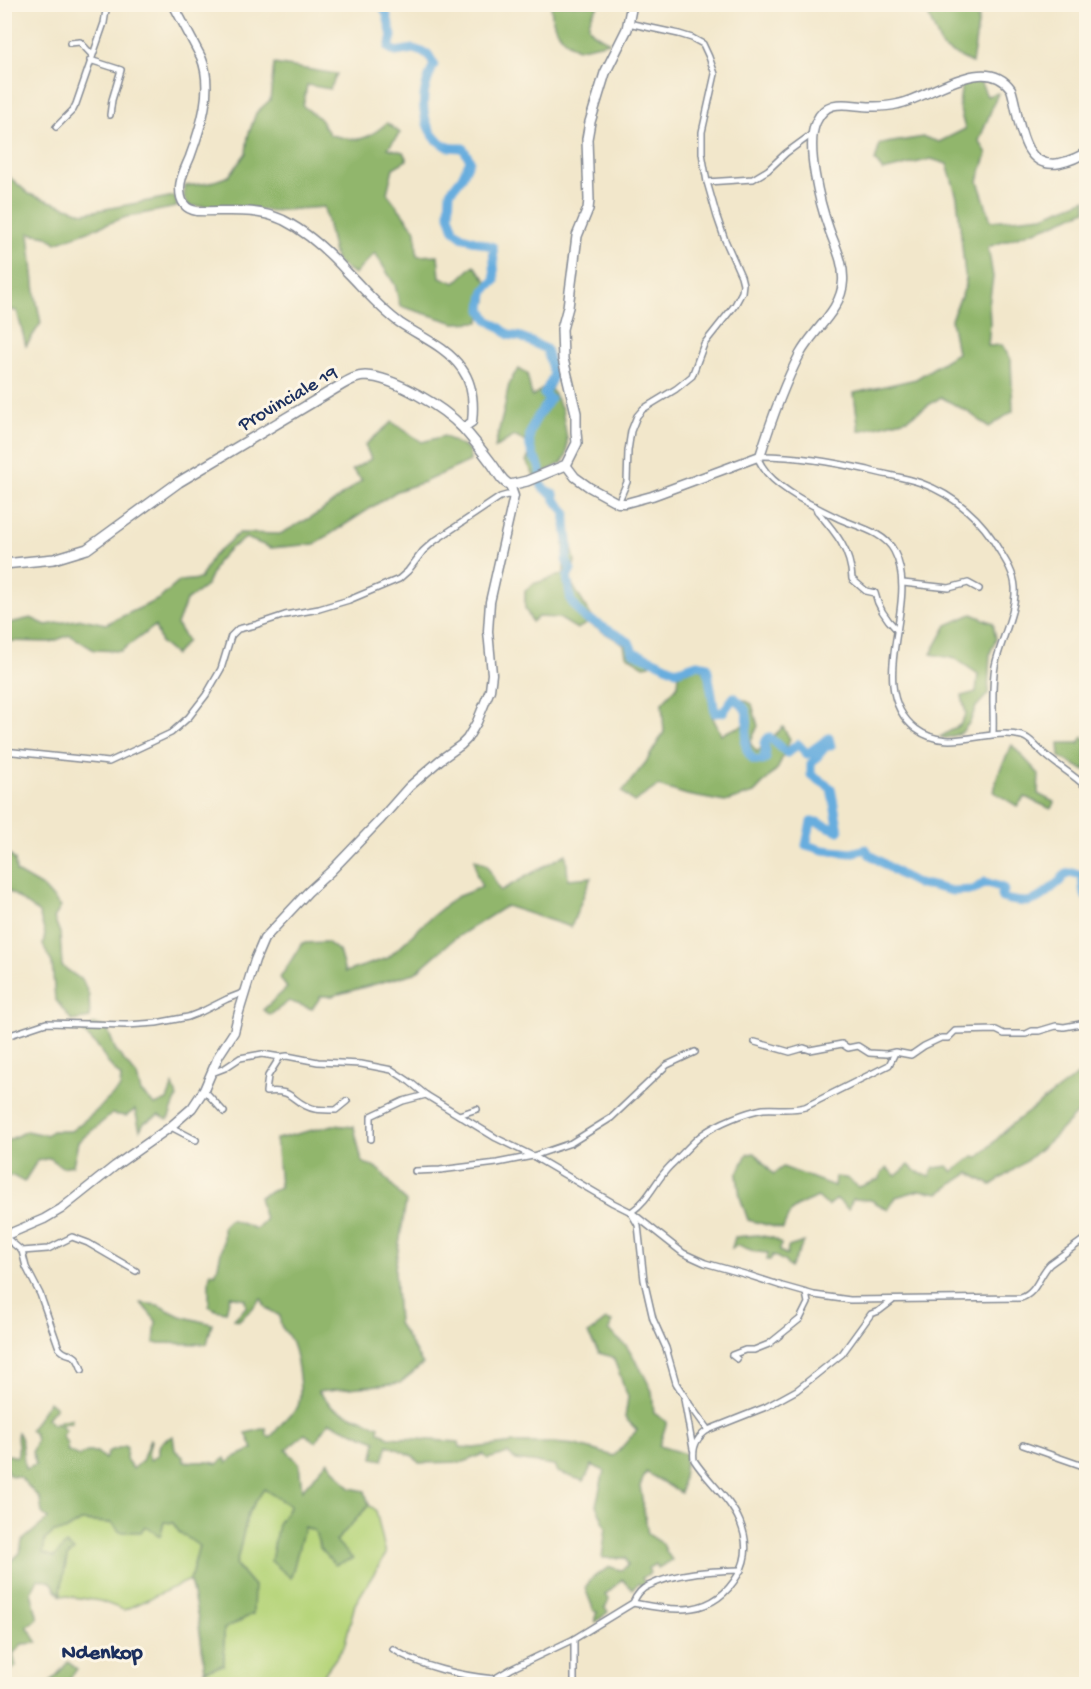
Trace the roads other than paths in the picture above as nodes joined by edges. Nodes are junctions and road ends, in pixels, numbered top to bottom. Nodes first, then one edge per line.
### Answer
1 (107, 4) edge
2 (172, 4) edge
3 (632, 4) edge
4 (628, 23) junction
5 (69, 43) dead end
6 (91, 58) junction
7 (110, 115) dead end
8 (56, 127) dead end
9 (812, 134) junction
10 (1086, 152) edge
11 (707, 182) junction
12 (463, 428) junction
13 (759, 457) junction
14 (566, 465) junction
15 (510, 485) junction
16 (514, 496) junction
17 (618, 502) junction
18 (815, 506) junction
19 (4, 564) edge
20 (903, 583) junction
21 (979, 589) dead end
22 (897, 630) junction
23 (993, 734) junction
24 (4, 752) edge
25 (1086, 787) edge
26 (244, 992) junction
27 (1086, 1023) edge
28 (4, 1037) edge
29 (755, 1042) dead end
30 (695, 1052) dead end
31 (896, 1052) junction
32 (280, 1057) junction
33 (212, 1073) junction
34 (204, 1090) junction
35 (426, 1095) junction
36 (347, 1101) dead end
37 (477, 1109) dead end
38 (224, 1112) dead end
39 (459, 1115) junction
40 (171, 1127) junction
41 (371, 1139) dead end
42 (196, 1140) dead end
43 (533, 1156) junction
44 (415, 1171) dead end
45 (631, 1212) junction
46 (4, 1236) edge
47 (1086, 1238) edge
48 (22, 1251) junction
49 (136, 1271) dead end
50 (806, 1293) junction
51 (893, 1300) junction
52 (737, 1359) dead end
53 (82, 1370) dead end
54 (683, 1395) junction
55 (708, 1430) junction
56 (1023, 1445) dead end
57 (693, 1450) junction
58 (1086, 1467) edge
59 (741, 1570) junction
60 (633, 1603) junction
61 (574, 1639) junction
62 (393, 1649) dead end
63 (574, 1684) edge

1 - 6 street
2 - 12 street
3 - 4 main road
4 - 11 street
4 - 14 main road
5 - 6 street
6 - 7 street
6 - 8 street
9 - 10 street
9 - 11 street
9 - 13 street
11 - 17 street
12 - 15 main road, Provinciale 19
12 - 19 main road, Provinciale 19
13 - 17 street
13 - 18 street
13 - 23 street
14 - 15 main road
14 - 17 street
15 - 16 street
16 - 24 street
16 - 26 street
18 - 20 street
18 - 22 street
20 - 21 street
20 - 22 street
22 - 23 street
23 - 25 street
26 - 28 street
26 - 33 street
27 - 31 street
29 - 31 street
30 - 43 street
31 - 45 street
32 - 33 street
32 - 35 street
32 - 36 street
33 - 34 street
34 - 38 street
34 - 40 street
35 - 39 street
35 - 41 street
37 - 39 street
39 - 43 street
40 - 42 street
40 - 46 street
43 - 44 street
43 - 45 street
45 - 50 street
45 - 54 street
46 - 48 street
47 - 51 street
48 - 49 street
48 - 53 street
50 - 51 street
50 - 52 street
51 - 55 street
54 - 55 street
54 - 57 street
55 - 57 street
56 - 58 street
57 - 59 street
59 - 60 street
59 - 60 street
60 - 61 street
61 - 62 street
61 - 63 street

